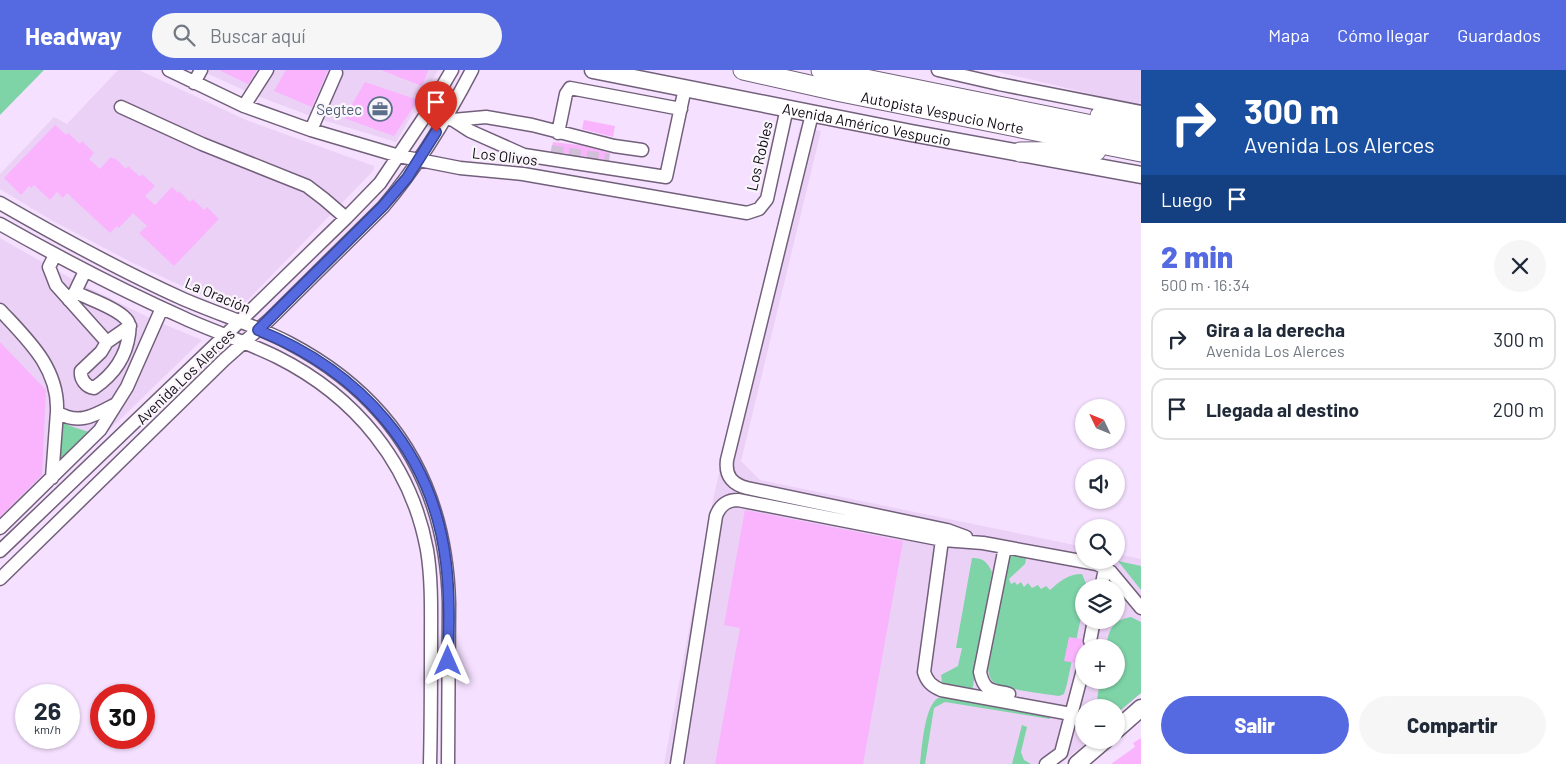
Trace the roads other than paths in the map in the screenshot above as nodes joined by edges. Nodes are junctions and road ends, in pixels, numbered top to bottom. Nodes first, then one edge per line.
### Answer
1 (169, 70) edge
2 (201, 70) edge
3 (267, 70) edge
4 (452, 70) edge
5 (472, 70) edge
6 (593, 70) edge
7 (743, 70) edge
8 (821, 70) edge
9 (938, 70) edge
10 (336, 73) dead end
11 (194, 83) junction
12 (685, 88) junction
13 (244, 106) junction
14 (121, 107) dead end
15 (787, 108) junction
16 (681, 109) junction
17 (1141, 112) edge
18 (812, 114) junction
19 (1044, 115) junction
20 (449, 119) junction
21 (1141, 119) edge
22 (311, 130) junction
23 (558, 133) junction
24 (493, 142) junction
25 (1138, 146) edge
26 (642, 150) dead end
27 (551, 151) tunnel mouth
28 (1020, 152) junction
29 (399, 156) junction
30 (419, 160) junction
31 (609, 160) tunnel mouth
32 (669, 169) junction
33 (1141, 175) edge
34 (0, 203) edge
35 (759, 209) joint
36 (346, 218) junction
37 (0, 224) edge
38 (55, 255) junction
39 (85, 270) junction
40 (72, 296) junction
41 (162, 308) junction
42 (0, 310) edge
43 (239, 322) junction
44 (130, 326) junction
45 (258, 330) junction
46 (224, 336) junction
47 (107, 342) junction
48 (242, 343) junction
49 (118, 403) junction
50 (57, 412) junction
51 (52, 478) junction
52 (0, 528) edge
53 (942, 540) junction
54 (983, 543) junction
55 (1004, 547) junction
56 (0, 551) edge
57 (1075, 560) edge
58 (1106, 569) joint
59 (0, 579) edge
60 (1103, 579) edge
61 (430, 582) junction
62 (448, 582) junction
63 (1141, 608) edge
64 (1078, 689) edge
65 (1141, 708) edge
66 (1072, 710) junction
67 (1125, 722) edge
68 (1094, 749) edge
69 (430, 764) edge
70 (448, 764) edge
71 (677, 764) edge
72 (1046, 764) edge
73 (1076, 764) edge

1 - 11 street, Los Olivos
2 - 11 street
3 - 13 street
4 - 29 street, Avenida Los Alerces
5 - 20 street, Avenida Los Alerces
6 - 12 main road, Avenida Américo Vespucio
7 - 25 highway, Autopista Vespucio Norte
8 - 19 highway, Autopista Vespucio Norte
9 - 17 street
10 - 22 street
11 - 13 street, Los Olivos
12 - 15 main road, Avenida Américo Vespucio
12 - 16 street
13 - 22 street, Los Olivos
14 - 36 street
15 - 18 main road, Avenida Américo Vespucio
15 - 35 street, Los Robles
16 - 23 street
16 - 32 street
18 - 28 main road, Avenida Américo Vespucio
18 - 54 street
19 - 21 highway
19 - 25 highway, Autopista Vespucio Norte
20 - 23 street
20 - 24 street
20 - 30 street, Avenida Los Alerces
22 - 29 street, Los Olivos
23 - 26 street
24 - 27 street
24 - 32 street
25 - 28 highway
28 - 33 main road, Avenida Américo Vespucio
29 - 30 street, Los Olivos
29 - 36 street, Avenida Los Alerces
30 - 35 street, Los Olivos
30 - 45 street, Avenida Los Alerces
31 - 32 street
34 - 43 street, La Oración
36 - 43 street, Avenida Los Alerces
37 - 38 street
38 - 39 street
38 - 40 street
39 - 40 street
39 - 41 street
40 - 44 street
40 - 47 street
41 - 46 street
41 - 49 street
42 - 50 street
43 - 45 street, La Oración
43 - 46 street, Avenida Los Alerces
44 - 47 street
44 - 47 street
45 - 48 street, Avenida Los Alerces
45 - 62 street, La Oración
46 - 48 street
46 - 56 street, Avenida Los Alerces
48 - 59 street, Avenida Los Alerces
48 - 61 street
49 - 50 street
49 - 51 street
50 - 51 street
51 - 52 street
53 - 54 street
53 - 66 street
53 - 71 street
54 - 55 street
55 - 57 street
55 - 66 street
58 - 60 street
58 - 63 street
61 - 62 street
61 - 69 street
62 - 70 street, La Oración
64 - 66 street
65 - 67 main road
66 - 72 street
68 - 73 main road

